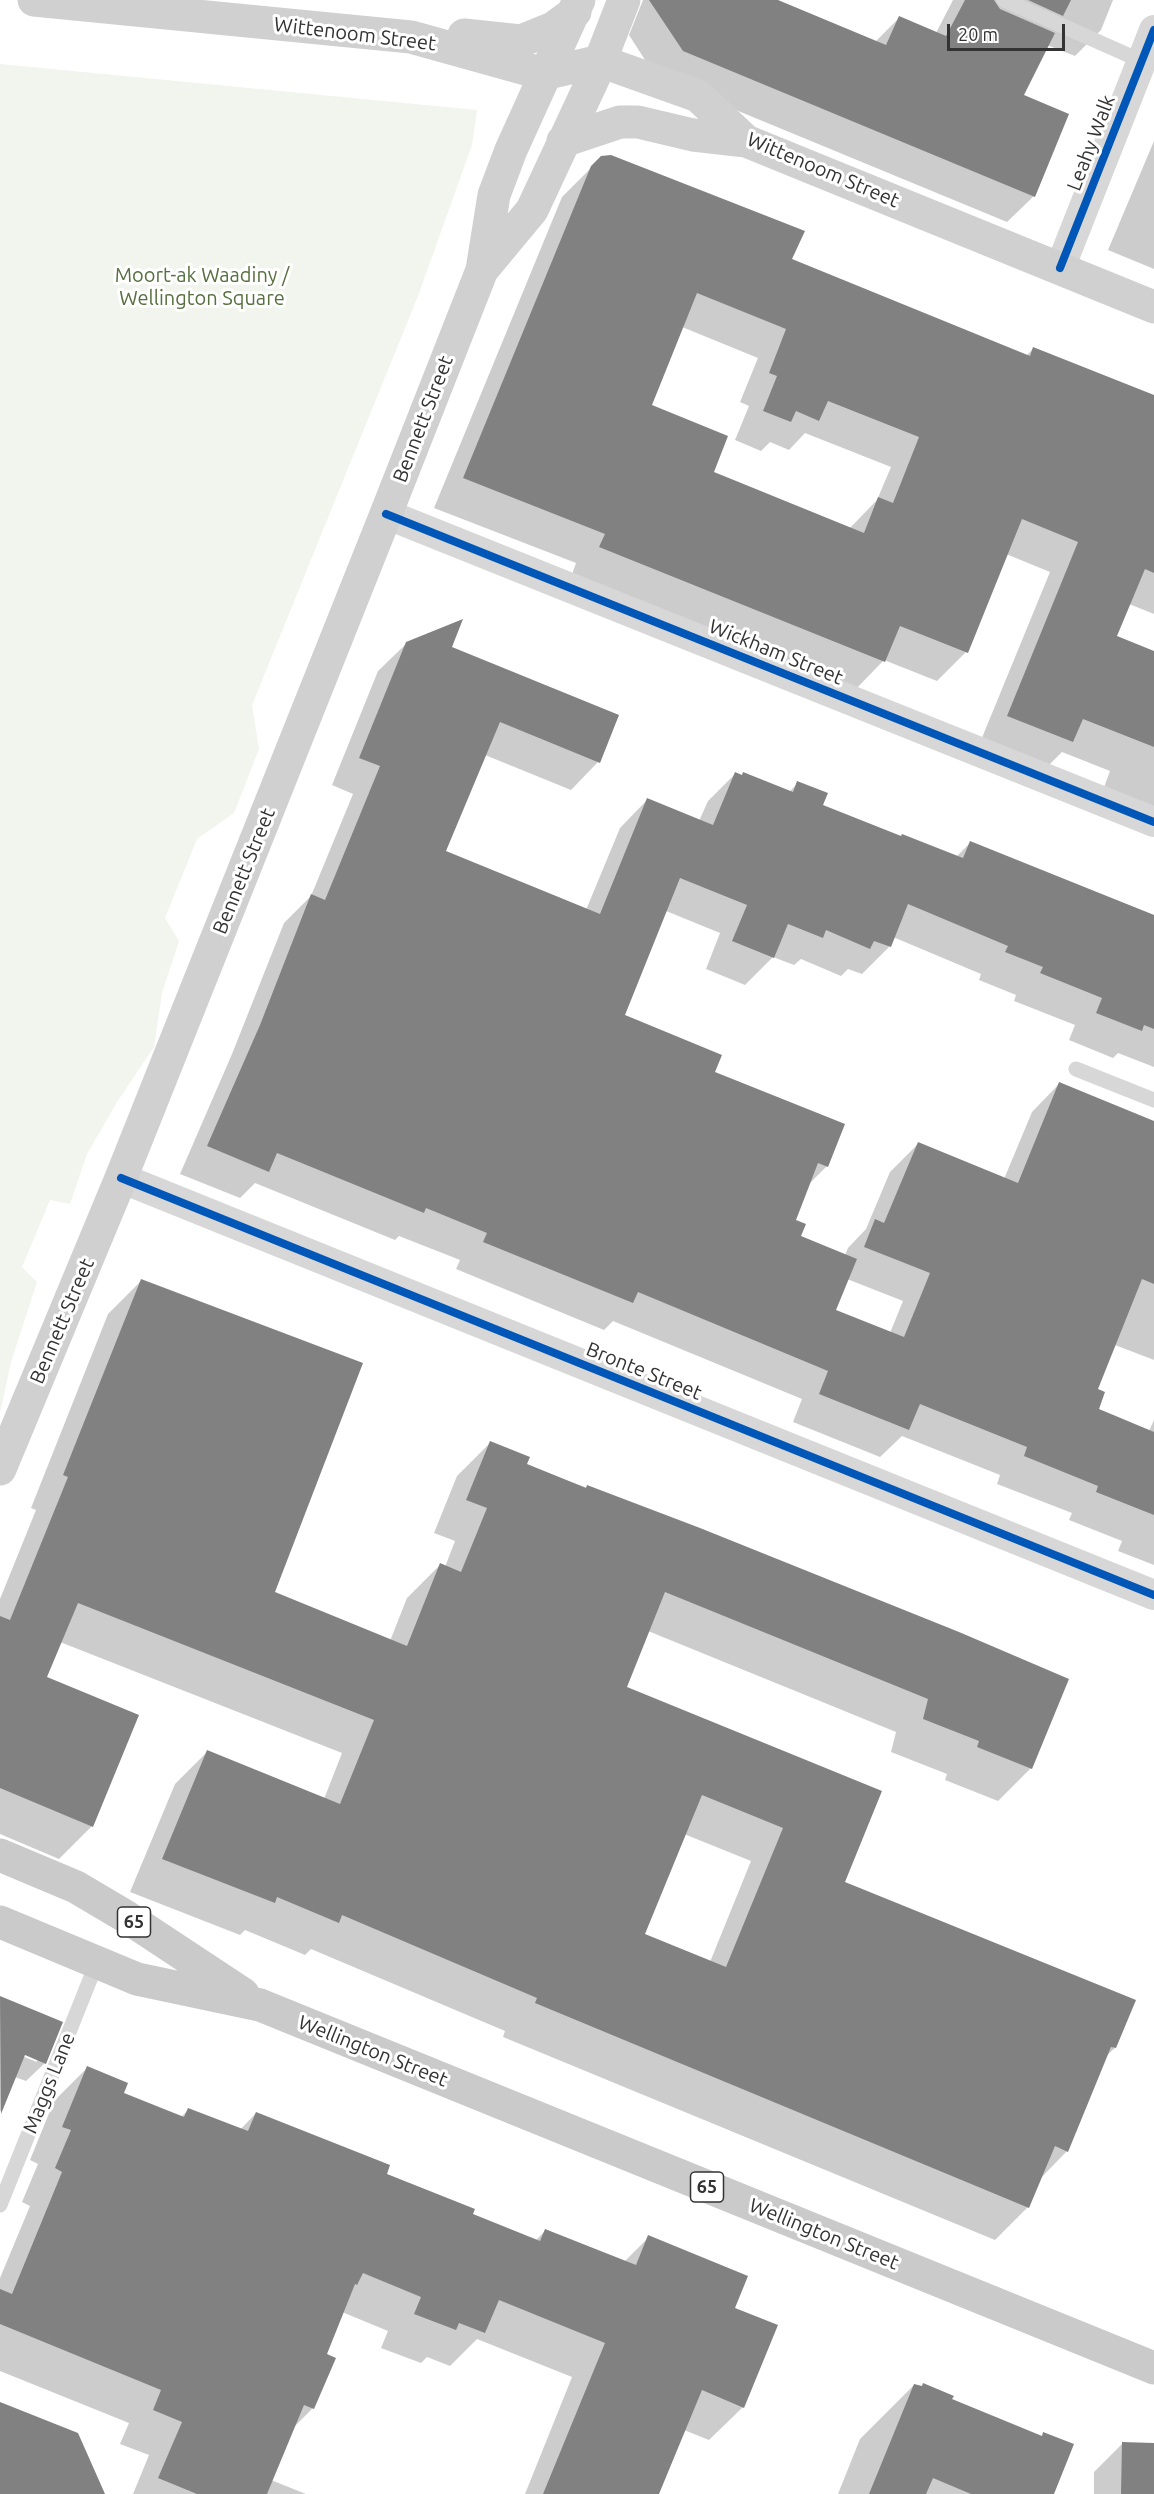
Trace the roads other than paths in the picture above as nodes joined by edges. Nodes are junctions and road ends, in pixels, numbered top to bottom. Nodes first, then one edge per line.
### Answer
1 (34, 0) edge
2 (624, 0) edge
3 (1004, 0) edge
4 (577, 6) edge
5 (1154, 30) edge
6 (411, 37) junction
7 (600, 61) junction
8 (1148, 64) edge
9 (544, 74) junction
10 (563, 141) junction
11 (746, 141) junction
12 (1060, 268) junction
13 (482, 270) junction
14 (1154, 307) edge
15 (386, 514) junction
16 (1154, 822) edge
17 (1076, 1069) dead end
18 (1154, 1100) edge
19 (121, 1178) junction
20 (0, 1469) edge
21 (1154, 1595) edge
22 (0, 1855) edge
23 (0, 1922) edge
24 (97, 1962) junction
25 (260, 2005) junction
26 (0, 2205) edge
27 (1154, 2368) edge

1 - 6 main road, Wittenoom Street
2 - 7 main road, Bennett Street
3 - 8 lane
4 - 6 main road
4 - 9 main road, Bennett Street
5 - 8 street, Leahy Walk
6 - 9 main road, Wittenoom Street
7 - 9 main road, Wittenoom Street
7 - 10 main road, Bennett Street
7 - 11 main road, Wittenoom Street
8 - 12 street, Leahy Walk
9 - 13 main road, Bennett Street
10 - 11 main road
10 - 13 main road, Bennett Street
11 - 12 main road, Wittenoom Street
12 - 14 main road, Wittenoom Street
13 - 15 main road, Bennett Street
15 - 16 street, Wickham Street
15 - 19 main road, Bennett Street
17 - 18 lane
19 - 20 main road, Bennett Street
19 - 21 street, Bronte Street
22 - 25 main road, Wellington Street / 65
23 - 24 main road, Wellington Street / 65
24 - 25 main road, Wellington Street / 65
24 - 26 lane, Maggs Lane
25 - 27 main road, Wellington Street / 65

